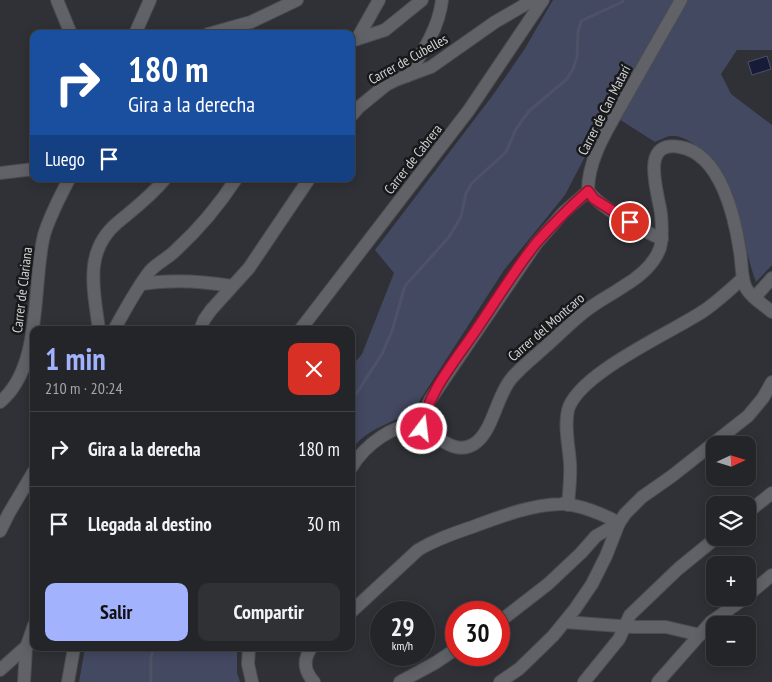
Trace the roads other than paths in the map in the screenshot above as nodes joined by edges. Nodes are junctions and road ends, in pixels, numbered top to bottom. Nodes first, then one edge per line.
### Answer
1 (57, 0) edge
2 (150, 0) edge
3 (297, 0) edge
4 (379, 0) edge
5 (422, 0) edge
6 (442, 0) edge
7 (533, 0) edge
8 (543, 0) edge
9 (681, 0) edge
10 (248, 28) edge
11 (69, 30) edge
12 (137, 30) edge
13 (235, 30) edge
14 (355, 38) edge
15 (355, 40) edge
16 (407, 76) junction
17 (355, 112) edge
18 (30, 170) edge
19 (0, 174) edge
20 (68, 182) edge
21 (161, 182) edge
22 (234, 182) edge
23 (307, 182) edge
24 (588, 191) junction
25 (662, 239) junction
26 (743, 278) junction
27 (772, 278) edge
28 (141, 284) junction
29 (232, 286) junction
30 (755, 297) junction
31 (772, 312) edge
32 (32, 326) edge
33 (98, 326) edge
34 (116, 326) edge
35 (202, 326) edge
36 (303, 326) edge
37 (30, 343) edge
38 (772, 382) edge
39 (0, 402) edge
40 (422, 429) junction
41 (355, 463) edge
42 (30, 478) edge
43 (772, 493) edge
44 (568, 505) junction
45 (756, 506) edge
46 (619, 523) junction
47 (0, 531) edge
48 (706, 546) edge
49 (772, 575) edge
50 (756, 588) edge
51 (733, 606) edge
52 (355, 608) edge
53 (510, 613) edge
54 (565, 622) junction
55 (624, 626) junction
56 (700, 635) junction
57 (30, 644) edge
58 (73, 651) edge
59 (249, 651) edge
60 (310, 651) edge
61 (445, 656) edge
62 (0, 670) edge
63 (24, 682) edge
64 (68, 682) edge
65 (252, 682) edge
66 (314, 682) edge
67 (400, 682) edge
68 (500, 682) edge
69 (584, 682) edge
70 (658, 682) edge

1 - 11 street
2 - 12 street
3 - 10 street
4 - 14 street
5 - 15 street
6 - 16 street
7 - 16 street, Carrer de Cubelles
8 - 36 street, Carrer de Cabrera
9 - 24 street, Carrer de Can Matarí
10 - 13 street
16 - 17 street, Carrer de Cubelles
18 - 19 street
20 - 32 street, Carrer de Clariana
21 - 33 street
22 - 28 street
23 - 29 street
24 - 25 street
24 - 40 street
25 - 26 street, Carrer del Montcaro
25 - 40 street, Carrer del Montcaro
26 - 30 street, Carrer del Montcaro
26 - 44 street
27 - 30 street
28 - 29 street
28 - 34 street
29 - 35 street
30 - 31 street, Carrer del Montcaro
37 - 39 street, Carrer de Clariana
38 - 46 street
40 - 41 street
42 - 47 street
43 - 45 street
44 - 46 street
44 - 52 street
46 - 53 street
46 - 54 street
48 - 55 street
49 - 50 street
51 - 56 street
54 - 55 street
54 - 68 street
55 - 56 street
55 - 69 street
56 - 70 street
57 - 62 street
57 - 63 street
58 - 64 street
59 - 65 street
60 - 66 street
61 - 67 street

